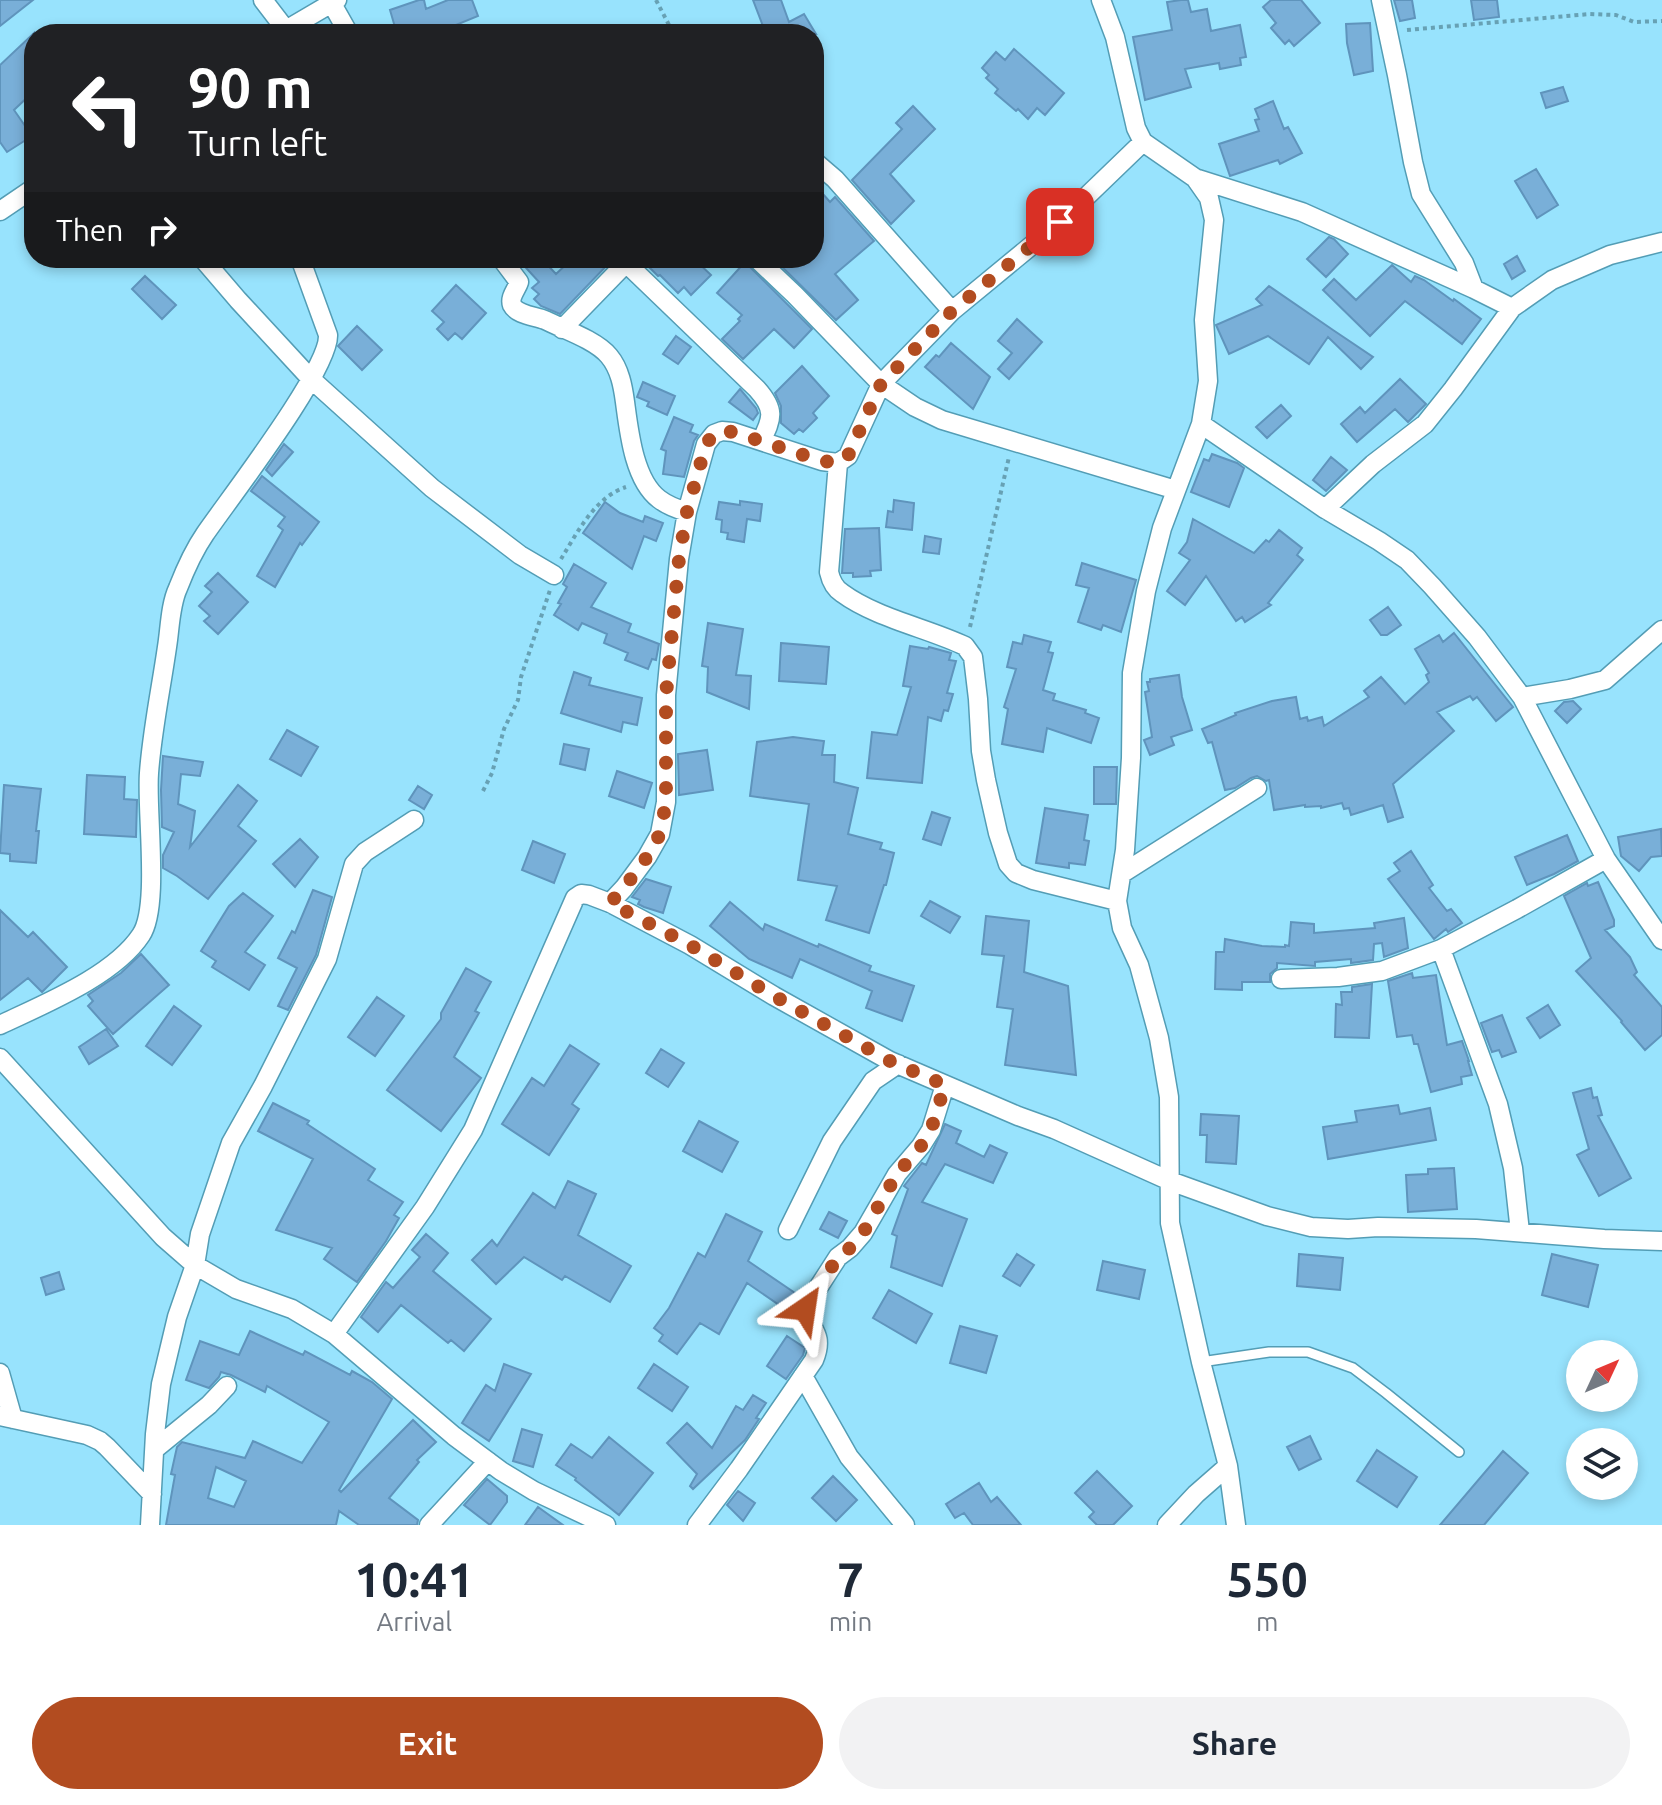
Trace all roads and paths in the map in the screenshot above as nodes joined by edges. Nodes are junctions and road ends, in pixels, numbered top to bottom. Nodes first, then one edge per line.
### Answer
1 (263, 0) edge
2 (656, 0) edge
3 (1101, 0) edge
4 (1381, 0) edge
5 (334, 1) edge
6 (1662, 21) edge
7 (277, 24) edge
8 (295, 24) edge
9 (344, 24) edge
10 (668, 24) edge
11 (1388, 31) junction
12 (1143, 142) junction
13 (824, 170) edge
14 (1195, 178) junction
15 (24, 195) edge
16 (0, 211) edge
17 (1662, 242) edge
18 (211, 268) edge
19 (304, 268) edge
20 (508, 268) edge
21 (620, 268) edge
22 (636, 268) edge
23 (767, 268) edge
24 (1474, 289) junction
25 (1512, 308) junction
26 (952, 311) junction
27 (562, 329) junction
28 (311, 379) junction
29 (881, 384) junction
30 (1201, 424) junction
31 (761, 441) junction
32 (1013, 443) junction
33 (838, 463) junction
34 (644, 482) junction
35 (1176, 490) junction
36 (1325, 509) junction
37 (687, 512) junction
38 (554, 575) junction
39 (1662, 630) edge
40 (965, 646) junction
41 (1522, 697) junction
42 (1257, 788) dead end
43 (483, 791) dead end
44 (414, 820) dead end
45 (1606, 859) junction
46 (1123, 873) junction
47 (1117, 901) junction
48 (610, 903) junction
49 (1662, 940) edge
50 (1441, 949) junction
51 (1281, 979) dead end
52 (0, 1025) edge
53 (864, 1047) junction
54 (0, 1058) edge
55 (898, 1064) junction
56 (873, 1081) junction
57 (945, 1085) junction
58 (1170, 1181) junction
59 (788, 1230) dead end
60 (1520, 1232) junction
61 (1662, 1241) edge
62 (195, 1265) junction
63 (334, 1334) junction
64 (1201, 1362) junction
65 (0, 1373) edge
66 (803, 1376) junction
67 (227, 1386) dead end
68 (7, 1417) edge
69 (155, 1449) junction
70 (1459, 1452) dead end
71 (488, 1461) junction
72 (1228, 1466) junction
73 (152, 1494) junction
74 (150, 1525) edge
75 (429, 1525) edge
76 (606, 1525) edge
77 (697, 1525) edge
78 (905, 1525) edge
79 (1167, 1525) edge
80 (1236, 1525) edge

1 - 7 street
2 - 10 path
3 - 12 street
4 - 11 street
5 - 8 street
5 - 9 street
6 - 11 path
11 - 24 street
12 - 14 street
12 - 26 street
13 - 26 street
14 - 24 street
14 - 30 street
15 - 16 street
17 - 25 street
18 - 28 street
19 - 28 street
20 - 27 street
21 - 27 street
22 - 31 street
23 - 29 street
24 - 25 street
25 - 36 street
26 - 29 street
27 - 34 street
28 - 38 street
28 - 52 street
29 - 32 street
29 - 33 street
30 - 35 street
30 - 36 street
31 - 33 street
31 - 37 street
32 - 35 street
32 - 40 path
33 - 40 street
34 - 37 street
34 - 38 path
35 - 46 street
36 - 41 street
37 - 48 street
38 - 43 path
39 - 41 street
40 - 47 street
41 - 45 street
42 - 46 street
44 - 62 street
45 - 49 street
45 - 50 street
46 - 47 street
47 - 58 street
48 - 53 street
48 - 63 street
50 - 51 street
50 - 60 street
53 - 55 street
53 - 56 street
54 - 62 street
55 - 56 street
55 - 57 street
56 - 59 street
57 - 58 street
57 - 66 street
58 - 60 street
58 - 64 street
60 - 61 street
62 - 63 street
62 - 69 street
63 - 71 street
64 - 70 lane
64 - 72 street
65 - 68 street
66 - 77 street
66 - 78 street
67 - 69 street
68 - 73 street
69 - 73 street
71 - 75 street
71 - 76 street
72 - 79 street
72 - 80 street
73 - 74 street

